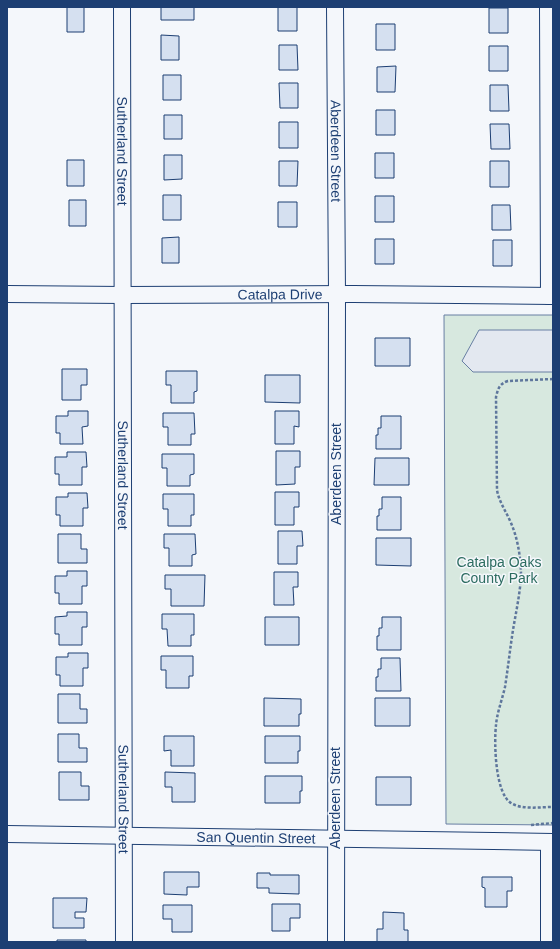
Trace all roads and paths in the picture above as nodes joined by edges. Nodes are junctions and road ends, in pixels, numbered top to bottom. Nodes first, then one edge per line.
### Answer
1 (122, 7) edge
2 (335, 7) edge
3 (548, 7) edge
4 (7, 294) edge
5 (337, 294) junction
6 (123, 295) junction
7 (551, 296) edge
8 (553, 379) edge
9 (553, 807) edge
10 (553, 823) edge
11 (532, 825) dead end
12 (7, 834) edge
13 (124, 836) junction
14 (336, 839) junction
15 (551, 842) edge
16 (124, 942) edge
17 (336, 942) edge
18 (549, 942) edge

1 - 6 street, Sutherland Street
2 - 5 street, Aberdeen Street
3 - 7 street
4 - 6 street, Catalpa Drive
5 - 6 street, Catalpa Drive
5 - 7 street, Catalpa Drive
5 - 14 street, Aberdeen Street
6 - 13 street, Sutherland Street
8 - 9 path
10 - 11 path
12 - 13 street, San Quentin Street
13 - 14 street, San Quentin Street
13 - 16 street, Sutherland Street
14 - 15 street, San Quentin Street
14 - 17 street, Aberdeen Street
15 - 18 street

